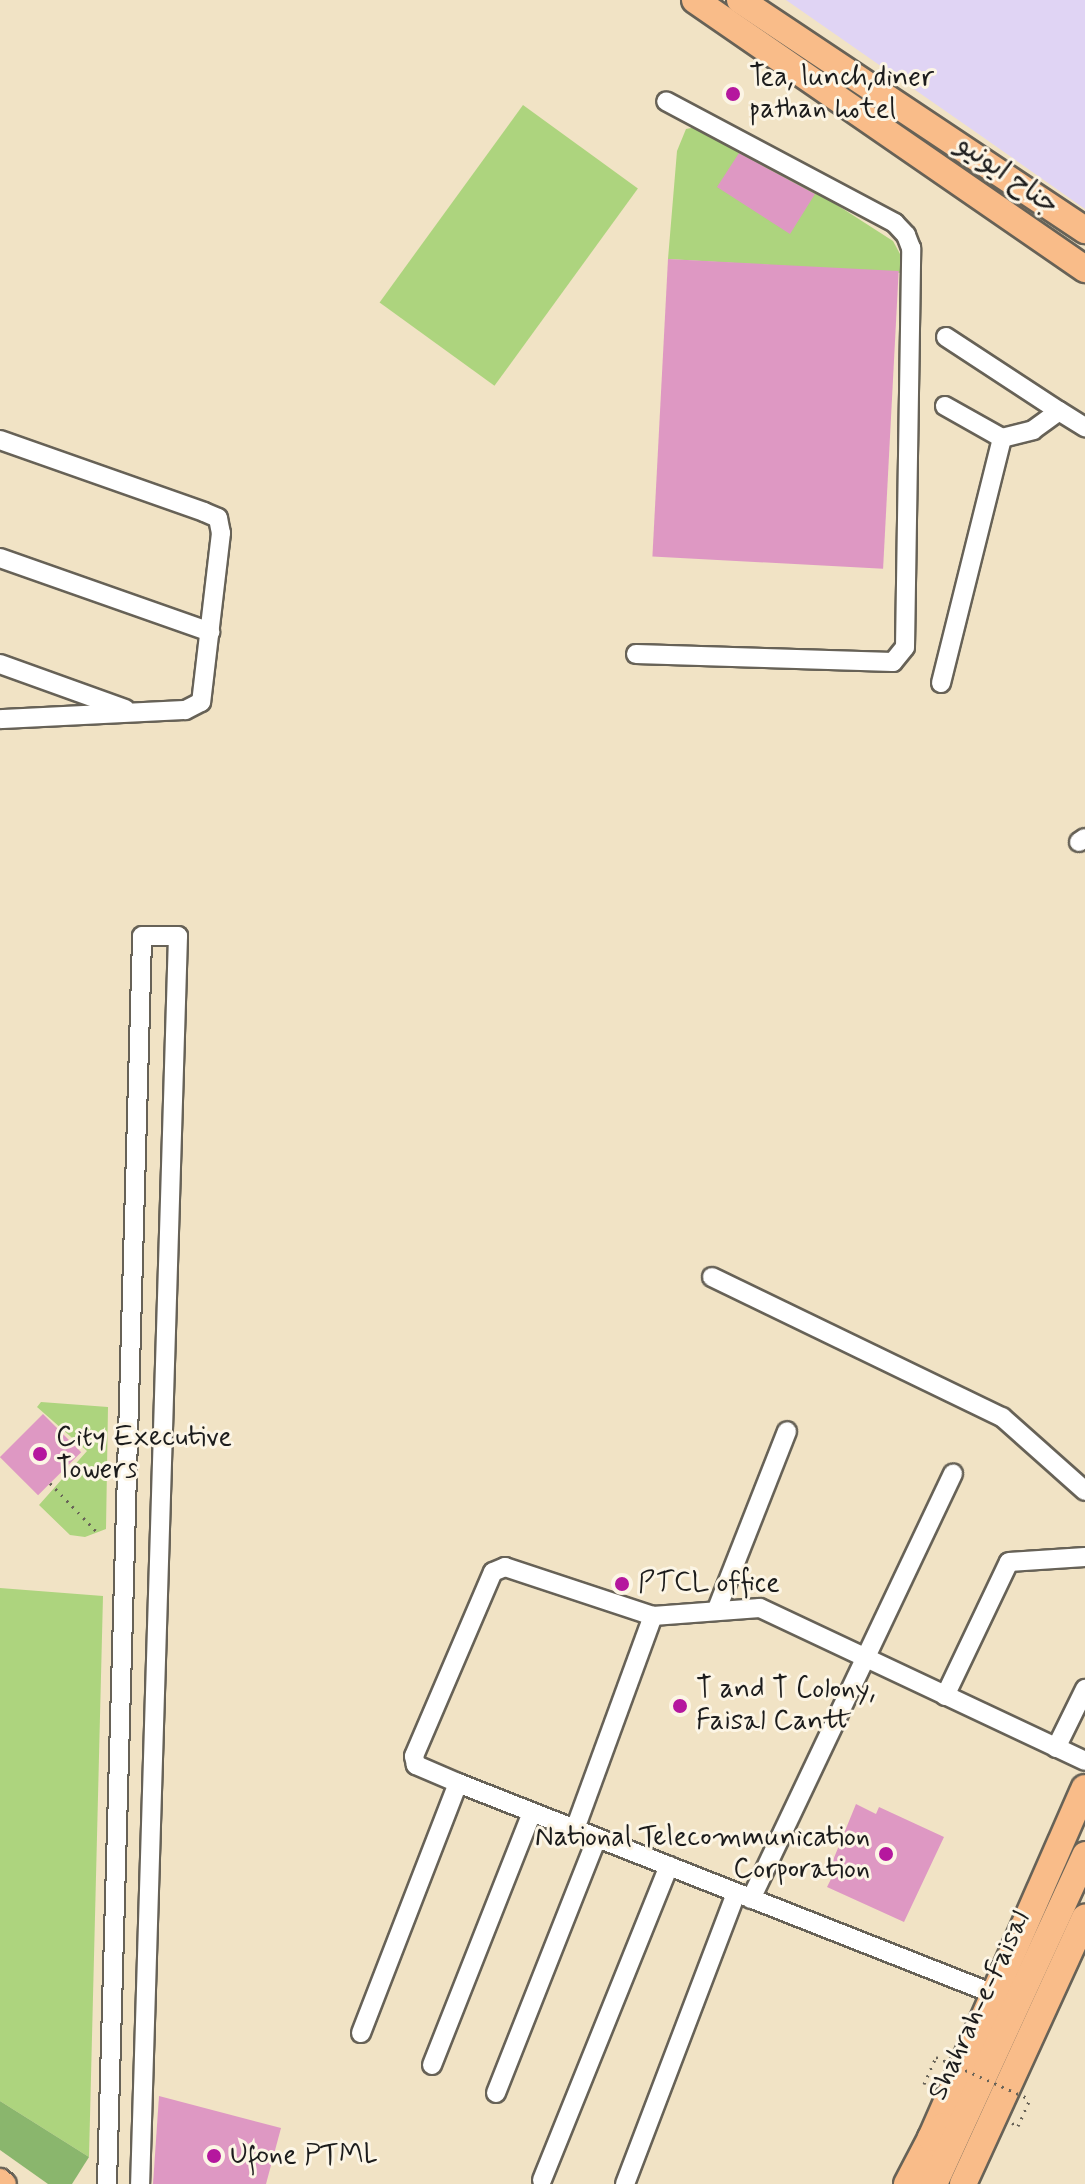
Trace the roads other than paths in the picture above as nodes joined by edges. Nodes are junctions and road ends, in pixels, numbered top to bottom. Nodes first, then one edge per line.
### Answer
1 (695, 0) edge
2 (740, 0) edge
3 (666, 101) dead end
4 (1085, 230) edge
5 (1085, 269) edge
6 (946, 337) dead end
7 (945, 406) dead end
8 (1059, 411) junction
9 (1085, 427) edge
10 (1002, 438) junction
11 (0, 440) edge
12 (0, 558) edge
13 (210, 632) junction
14 (636, 654) dead end
15 (0, 664) edge
16 (941, 683) dead end
17 (135, 712) junction
18 (0, 719) edge
19 (135, 1205) junction
20 (168, 1206) junction
21 (712, 1277) dead end
22 (787, 1431) dead end
23 (953, 1473) dead end
24 (1085, 1491) edge
25 (1085, 1557) edge
26 (717, 1609) junction
27 (653, 1616) junction
28 (863, 1657) junction
29 (1085, 1689) edge
30 (945, 1696) junction
31 (1056, 1748) junction
32 (1085, 1761) edge
33 (458, 1783) junction
34 (118, 1784) junction
35 (152, 1785) junction
36 (1085, 1788) edge
37 (532, 1813) junction
38 (575, 1829) junction
39 (597, 1838) junction
40 (1085, 1855) edge
41 (669, 1866) junction
42 (744, 1896) junction
43 (1085, 1918) edge
44 (994, 1994) junction
45 (361, 2033) dead end
46 (432, 2065) dead end
47 (496, 2093) dead end
48 (973, 2098) junction
49 (931, 2138) junction
50 (542, 2180) dead end
51 (107, 2184) edge
52 (140, 2184) edge
53 (625, 2184) edge
54 (907, 2184) edge
55 (934, 2184) edge
56 (963, 2184) edge

1 - 5 highway, جناح ایونیو
2 - 4 highway, جناح ایونیو
3 - 14 street
6 - 8 street
7 - 10 street
8 - 9 street
8 - 10 street
10 - 16 street
11 - 13 street
12 - 13 street
13 - 17 street
15 - 17 street
17 - 18 street
19 - 20 street
19 - 20 street
19 - 34 street
20 - 35 street
21 - 24 street
22 - 26 street
23 - 28 street
25 - 30 street
26 - 27 street
26 - 28 street
27 - 33 street
27 - 38 street
28 - 30 street
28 - 42 street
29 - 31 street
30 - 31 street
31 - 32 street
33 - 37 street
33 - 45 street
34 - 35 street
34 - 51 street
35 - 52 street
36 - 44 highway
37 - 38 street
37 - 46 street
38 - 39 street
39 - 41 street
39 - 47 street
40 - 48 highway, Shahrah-e-Faisal
41 - 42 street
41 - 50 street
42 - 44 street
42 - 53 street
43 - 56 highway, Shahrah-e-Faisal
44 - 49 highway
48 - 49 highway
48 - 55 highway, Shahrah-e-Faisal
49 - 54 highway

